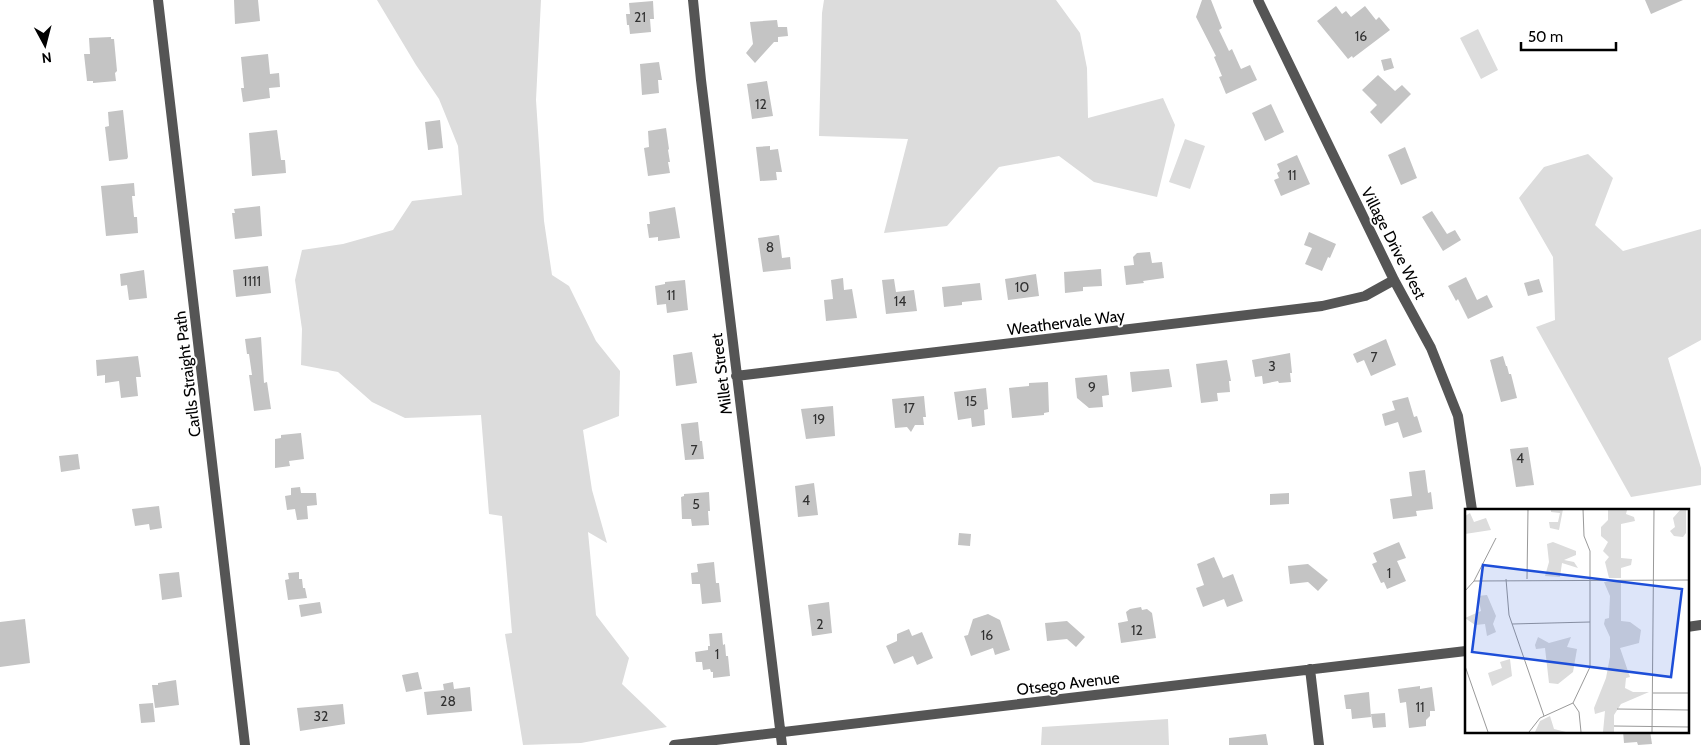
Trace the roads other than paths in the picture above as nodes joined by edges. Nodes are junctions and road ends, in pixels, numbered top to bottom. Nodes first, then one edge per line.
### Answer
1 (158, 0) edge
2 (693, 0) edge
3 (1258, 0) edge
4 (1394, 280) junction
5 (736, 376) junction
6 (1472, 509) edge
7 (1701, 625) edge
8 (1688, 627) edge
9 (1465, 651) edge
10 (1310, 670) junction
11 (780, 732) junction
12 (245, 745) edge
13 (674, 745) edge
14 (782, 745) edge
15 (1319, 745) edge

1 - 12 street, Carlls Straight Path
2 - 5 street, Millet Street
3 - 4 street, Village Drive West
4 - 5 street, Weathervale Way
4 - 6 street, Village Drive West
5 - 11 street, Millet Street
7 - 8 street
9 - 10 street, Otsego Avenue
10 - 11 street, Otsego Avenue
10 - 15 street
11 - 13 street, Otsego Avenue
11 - 14 street, Millet Street

